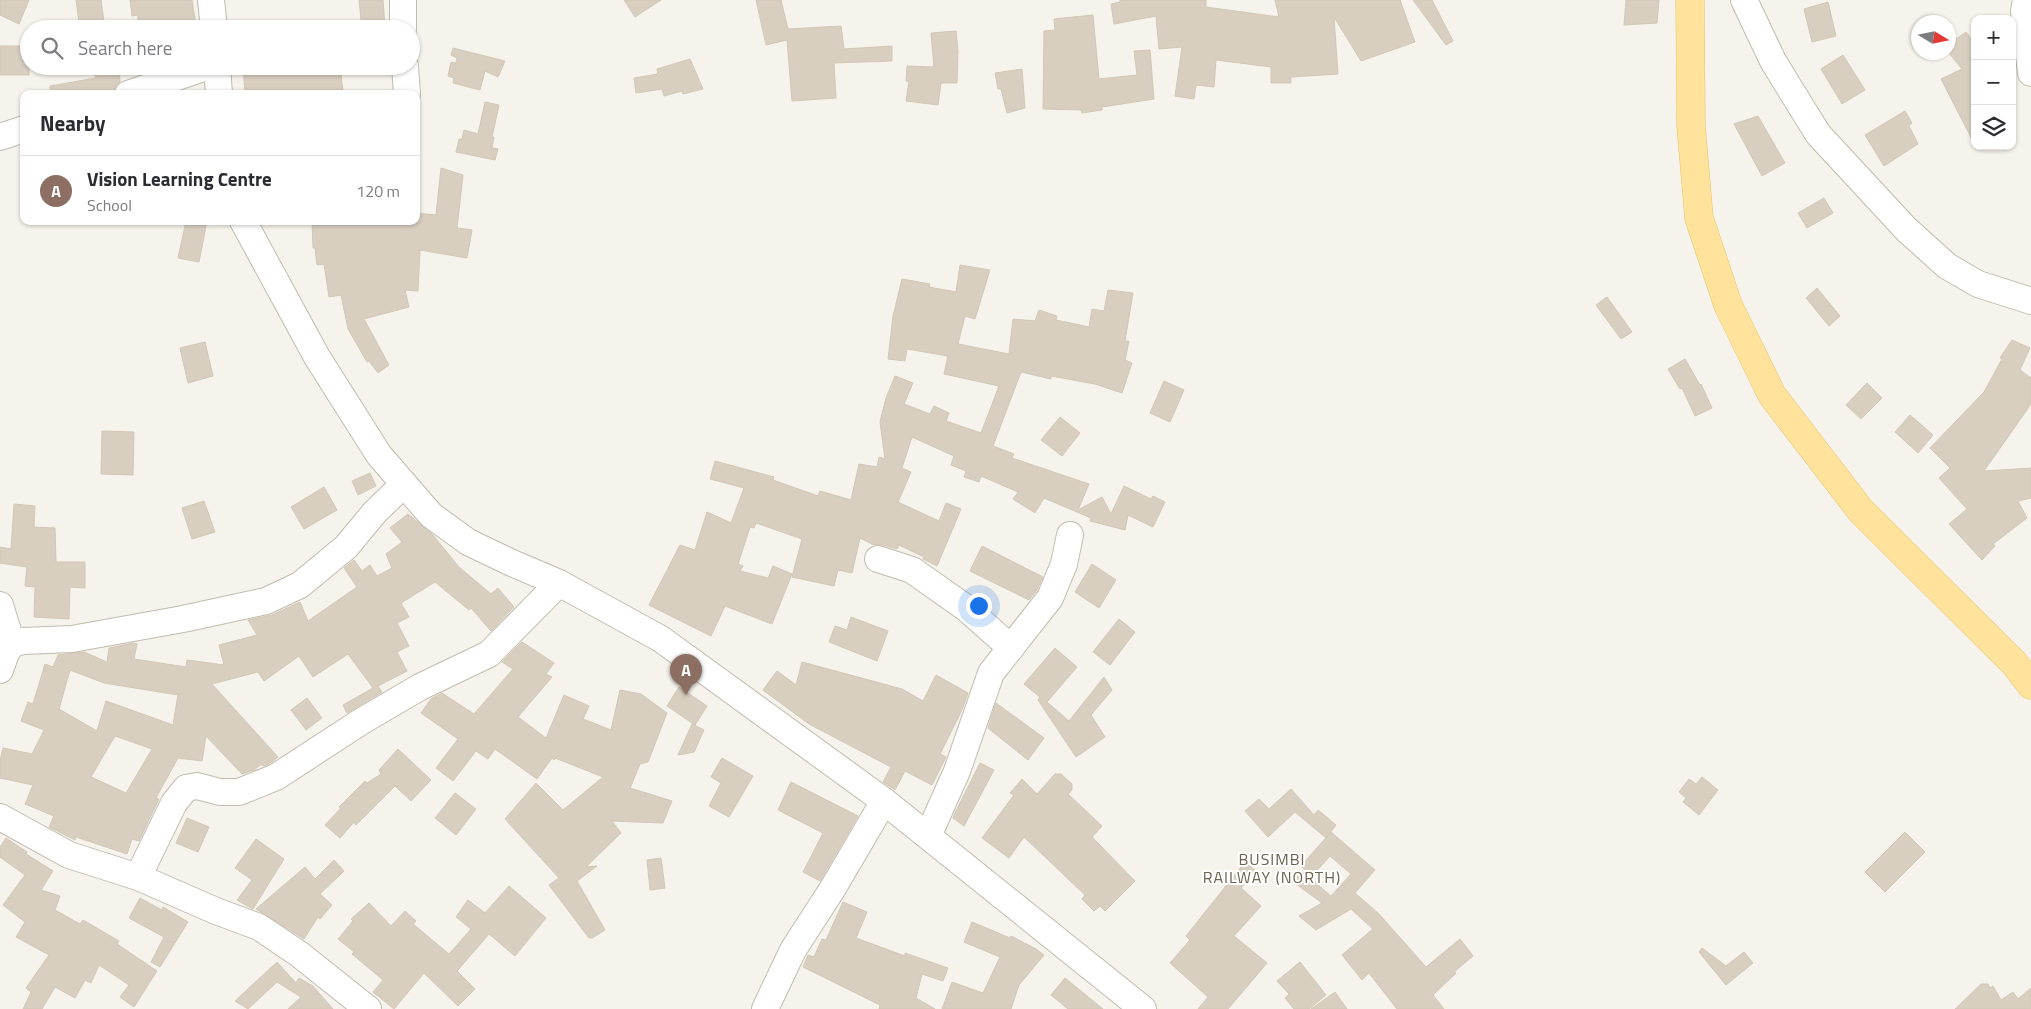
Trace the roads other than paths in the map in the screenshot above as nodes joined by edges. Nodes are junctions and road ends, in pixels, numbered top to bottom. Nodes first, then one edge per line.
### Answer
1 (211, 0) edge
2 (404, 0) edge
3 (1690, 0) edge
4 (1744, 0) edge
5 (2026, 0) edge
6 (213, 20) edge
7 (404, 20) edge
8 (2031, 73) edge
9 (182, 75) edge
10 (218, 75) edge
11 (406, 75) edge
12 (139, 90) edge
13 (219, 90) edge
14 (407, 90) edge
15 (20, 130) edge
16 (0, 137) edge
17 (245, 225) edge
18 (2031, 301) edge
19 (404, 484) junction
20 (1070, 535) dead end
21 (878, 559) dead end
22 (559, 583) junction
23 (0, 605) edge
24 (12, 644) junction
25 (1011, 648) junction
26 (0, 670) edge
27 (2031, 685) edge
28 (884, 801) junction
29 (0, 817) edge
30 (928, 836) junction
31 (138, 877) junction
32 (368, 1009) edge
33 (765, 1009) edge
34 (1143, 1009) edge

1 - 6 street
2 - 7 street
3 - 27 main road
4 - 18 street
5 - 8 street
9 - 12 street
10 - 13 street
11 - 14 street
15 - 16 street
17 - 19 street
19 - 22 street
19 - 24 street
20 - 25 street
21 - 25 street
22 - 28 street
22 - 31 street
23 - 24 street
24 - 26 street
25 - 30 street
28 - 30 street
28 - 33 street
29 - 31 street
30 - 34 street
31 - 32 street

